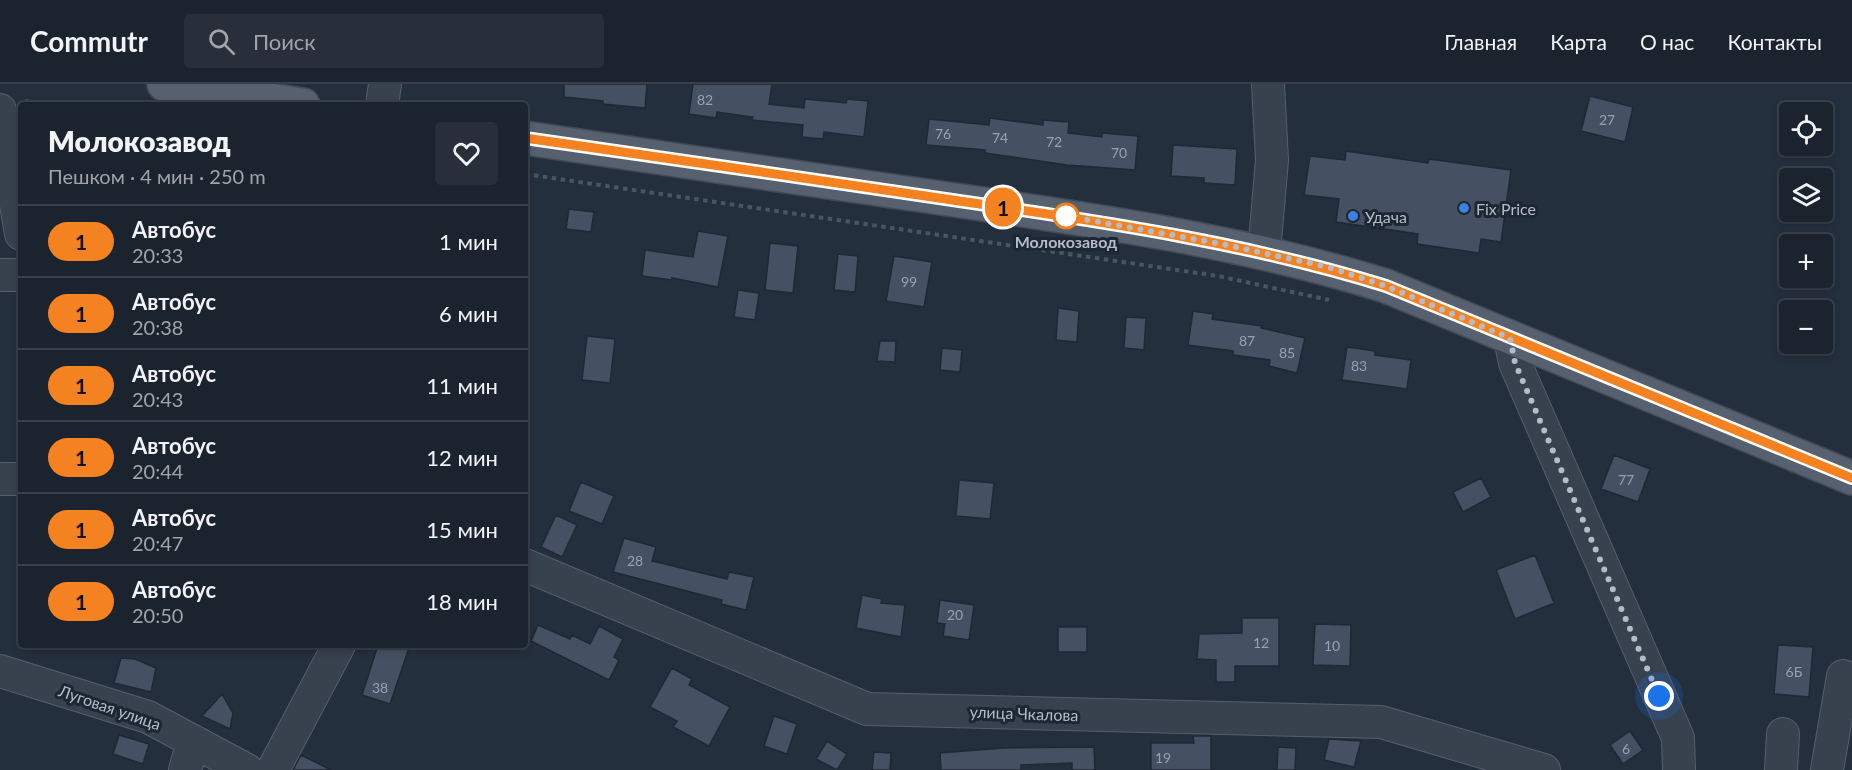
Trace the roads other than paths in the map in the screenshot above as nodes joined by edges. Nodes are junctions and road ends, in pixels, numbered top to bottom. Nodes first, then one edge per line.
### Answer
1 (165, 84) edge
2 (385, 84) edge
3 (1268, 84) edge
4 (283, 102) edge
5 (382, 102) edge
6 (0, 110) edge
7 (528, 138) edge
8 (18, 216) edge
9 (1264, 253) junction
10 (0, 275) edge
11 (18, 275) edge
12 (1510, 338) junction
13 (1852, 478) edge
14 (0, 479) edge
15 (18, 479) edge
16 (528, 566) edge
17 (337, 648) edge
18 (0, 670) edge
19 (1843, 676) dead end
20 (1783, 734) dead end
21 (189, 755) edge
22 (248, 770) edge
23 (273, 770) edge
24 (1544, 770) edge
25 (1678, 770) edge
26 (1781, 770) edge
27 (1827, 770) edge

1 - 4 main road
2 - 5 street
3 - 9 street
6 - 8 street
7 - 9 main road
9 - 12 main road
10 - 11 street
12 - 13 main road
12 - 25 street
14 - 15 street
16 - 24 street, улица Чкалова
17 - 23 street
18 - 21 street, Луговая улица
19 - 27 street
20 - 26 street
21 - 22 street, Луговая улица

